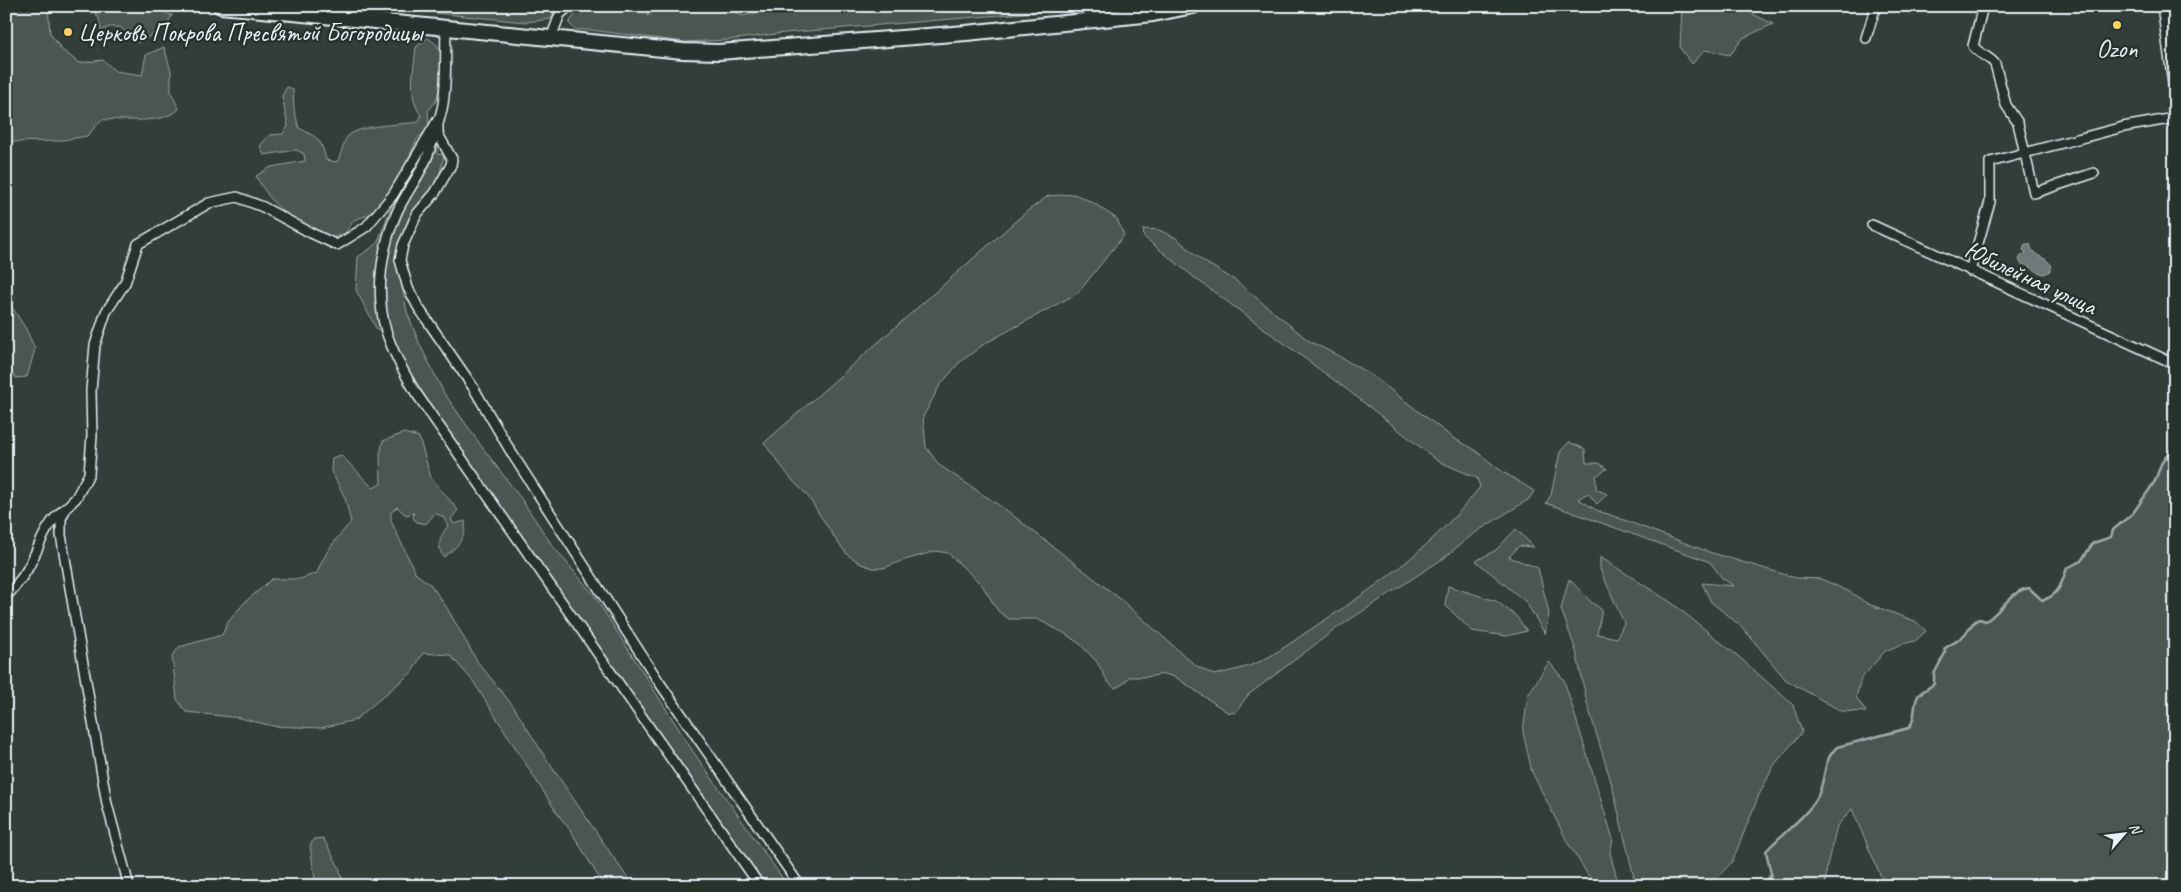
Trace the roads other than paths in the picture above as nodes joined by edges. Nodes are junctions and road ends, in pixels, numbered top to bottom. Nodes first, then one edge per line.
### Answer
1 (570, 6) edge
2 (1192, 6) edge
3 (1876, 6) edge
4 (1983, 6) edge
5 (2162, 6) edge
6 (229, 7) edge
7 (446, 28) junction
8 (551, 38) junction
9 (1866, 38) dead end
10 (2175, 97) edge
11 (2175, 118) edge
12 (438, 121) junction
13 (2024, 153) junction
14 (2094, 173) dead end
15 (1872, 225) dead end
16 (1970, 271) junction
17 (2175, 364) edge
18 (66, 508) junction
19 (6, 597) edge
20 (128, 886) edge
21 (760, 886) edge
22 (800, 886) edge

1 - 8 street
2 - 8 main road
3 - 9 street
4 - 13 street
5 - 10 street
6 - 7 main road
7 - 8 main road
7 - 12 street
11 - 13 street
12 - 18 street
12 - 21 street
12 - 22 street
13 - 14 street
13 - 16 street
15 - 16 street, Юбилейная улица
16 - 17 street, Юбилейная улица
18 - 19 street
18 - 20 street

